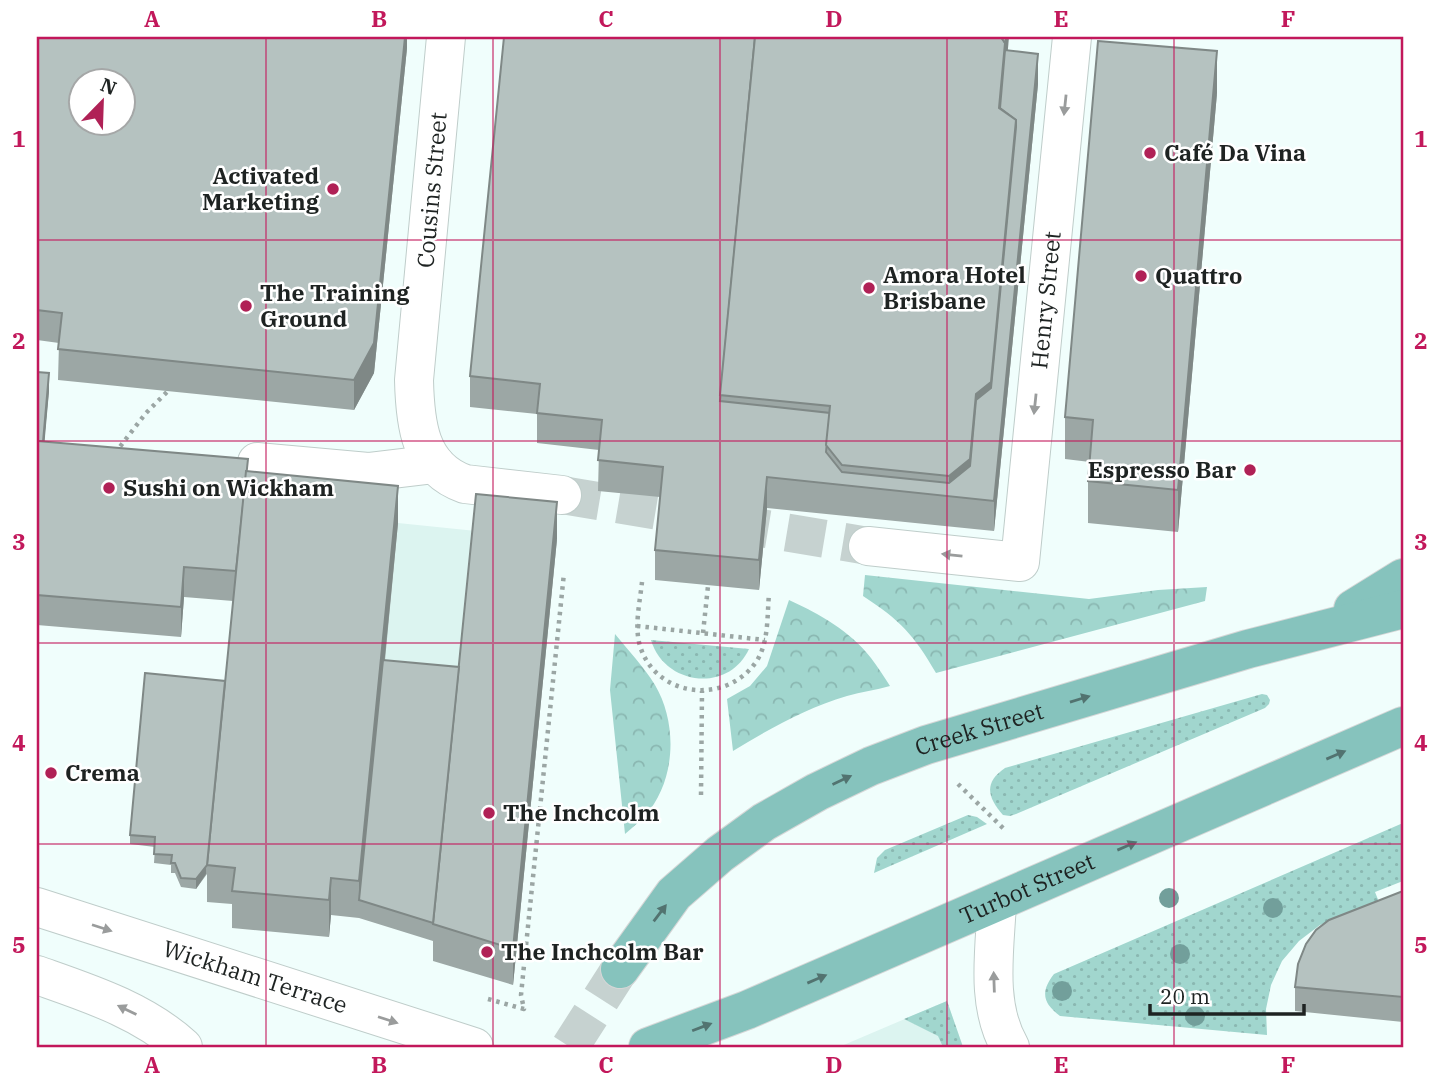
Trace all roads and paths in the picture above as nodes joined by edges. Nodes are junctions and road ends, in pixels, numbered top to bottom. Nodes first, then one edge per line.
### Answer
1 (446, 37) edge
2 (1072, 37) edge
3 (177, 383) edge
4 (103, 452) edge
5 (257, 462) dead end
6 (435, 464) junction
7 (562, 495) tunnel mouth
8 (868, 546) tunnel mouth
9 (564, 573) dead end
10 (1403, 578) edge
11 (642, 582) dead end
12 (708, 586) edge
13 (769, 594) dead end
14 (1403, 608) edge
15 (637, 626) junction
16 (703, 633) junction
17 (1301, 635) junction
18 (765, 640) junction
19 (702, 691) junction
20 (1403, 726) edge
21 (951, 777) dead end
22 (701, 795) dead end
23 (1005, 830) dead end
24 (997, 902) junction
25 (37, 907) edge
26 (620, 968) tunnel mouth
27 (37, 975) edge
28 (524, 1009) dead end
29 (1015, 1043) edge
30 (183, 1047) edge
31 (474, 1047) edge
32 (648, 1047) edge

1 - 6 street, Cousins Street
2 -> 8 street, Henry Street
3 - 4 path
5 - 6 street
6 - 7 street
9 - 28 path
10 - 17 main road
11 - 15 path
12 - 16 path
13 - 18 path
14 - 17 main road, Creek Street
15 - 16 path
15 - 19 path
16 - 18 path
26 -> 17 main road, Creek Street
18 - 19 path
19 - 22 path
24 -> 20 main road, Turbot Street
21 - 23 path
29 -> 24 street
32 -> 24 main road, Turbot Street
25 -> 31 street, Wickham Terrace
30 -> 27 street

